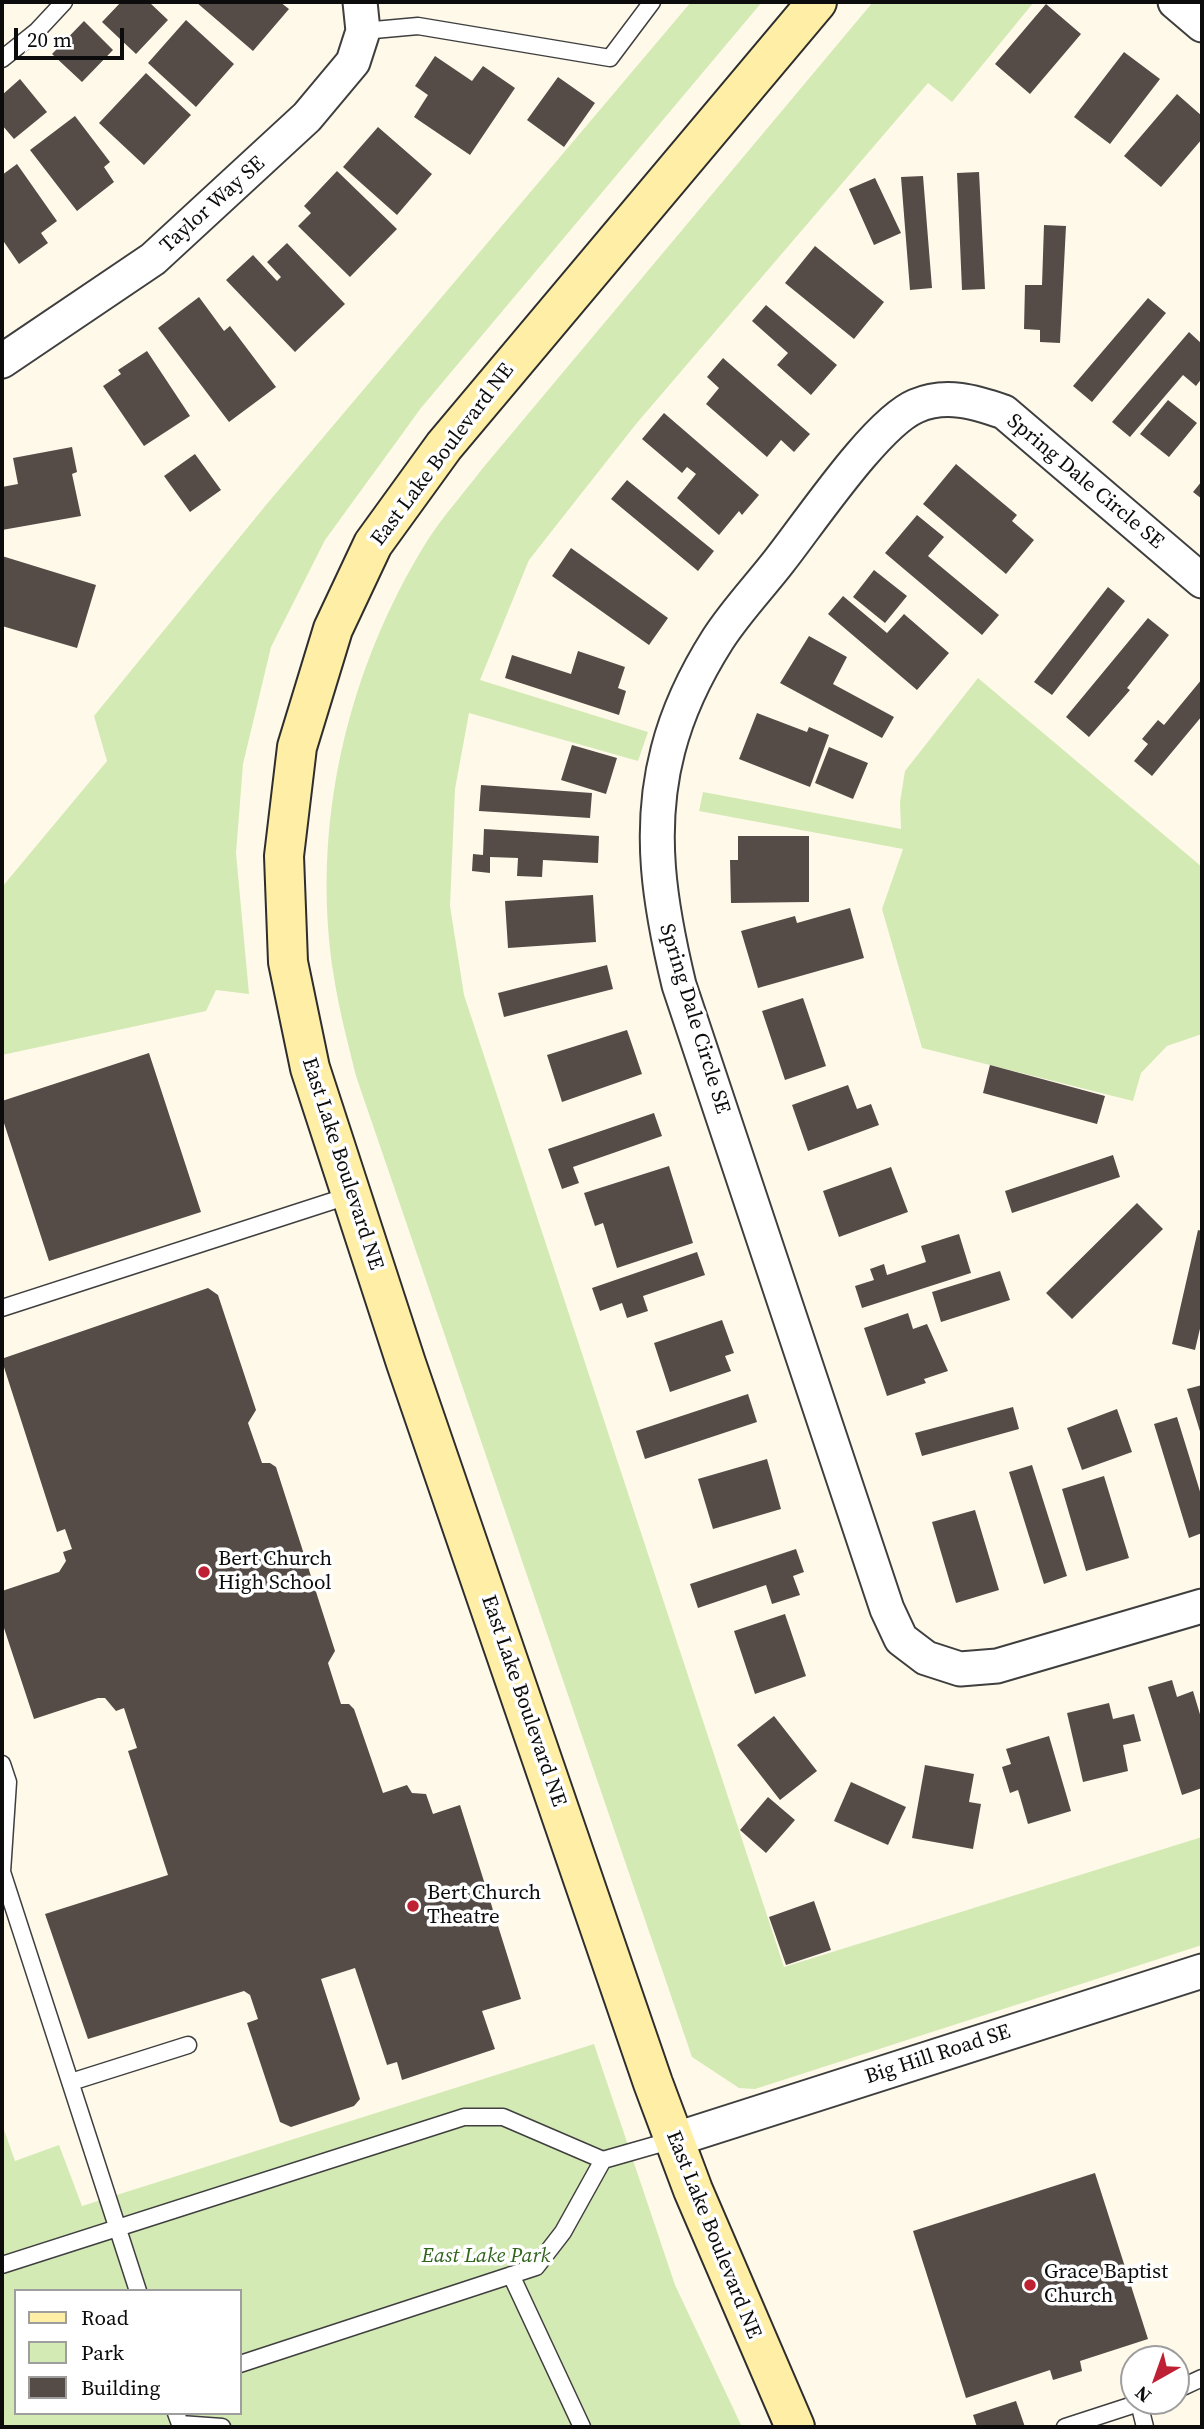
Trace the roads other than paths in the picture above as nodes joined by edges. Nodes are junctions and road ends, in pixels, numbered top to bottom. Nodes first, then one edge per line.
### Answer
1 (64, 2) edge
2 (652, 2) edge
3 (817, 2) edge
4 (1175, 2) edge
5 (362, 16) edge
6 (1202, 25) edge
7 (2, 59) edge
8 (2, 361) edge
9 (1202, 581) edge
10 (351, 1195) junction
11 (2, 1308) edge
12 (1202, 1606) edge
13 (2, 1764) edge
14 (1202, 1971) edge
15 (188, 2045) dead end
16 (71, 2082) junction
17 (673, 2140) junction
18 (603, 2160) junction
19 (117, 2229) junction
20 (2, 2265) edge
21 (511, 2275) junction
22 (137, 2289) edge
23 (242, 2363) edge
24 (1120, 2409) edge
25 (175, 2422) edge
26 (222, 2427) edge
27 (582, 2427) edge
28 (795, 2427) edge
29 (1065, 2427) edge

1 - 7 lane
2 - 5 lane
3 - 10 main road, East Lake Boulevard NE
4 - 6 street
5 - 8 street, Taylor Way SE
9 - 12 street, Spring Dale Circle SE
10 - 11 lane
10 - 17 main road, East Lake Boulevard NE
13 - 16 lane
14 - 17 street, Big Hill Road SE
15 - 16 lane
16 - 19 lane
17 - 18 lane
17 - 28 main road, East Lake Boulevard NE
18 - 19 lane
18 - 21 lane
19 - 20 lane
19 - 22 lane
21 - 23 lane
21 - 27 lane
24 - 29 lane
25 - 26 lane

